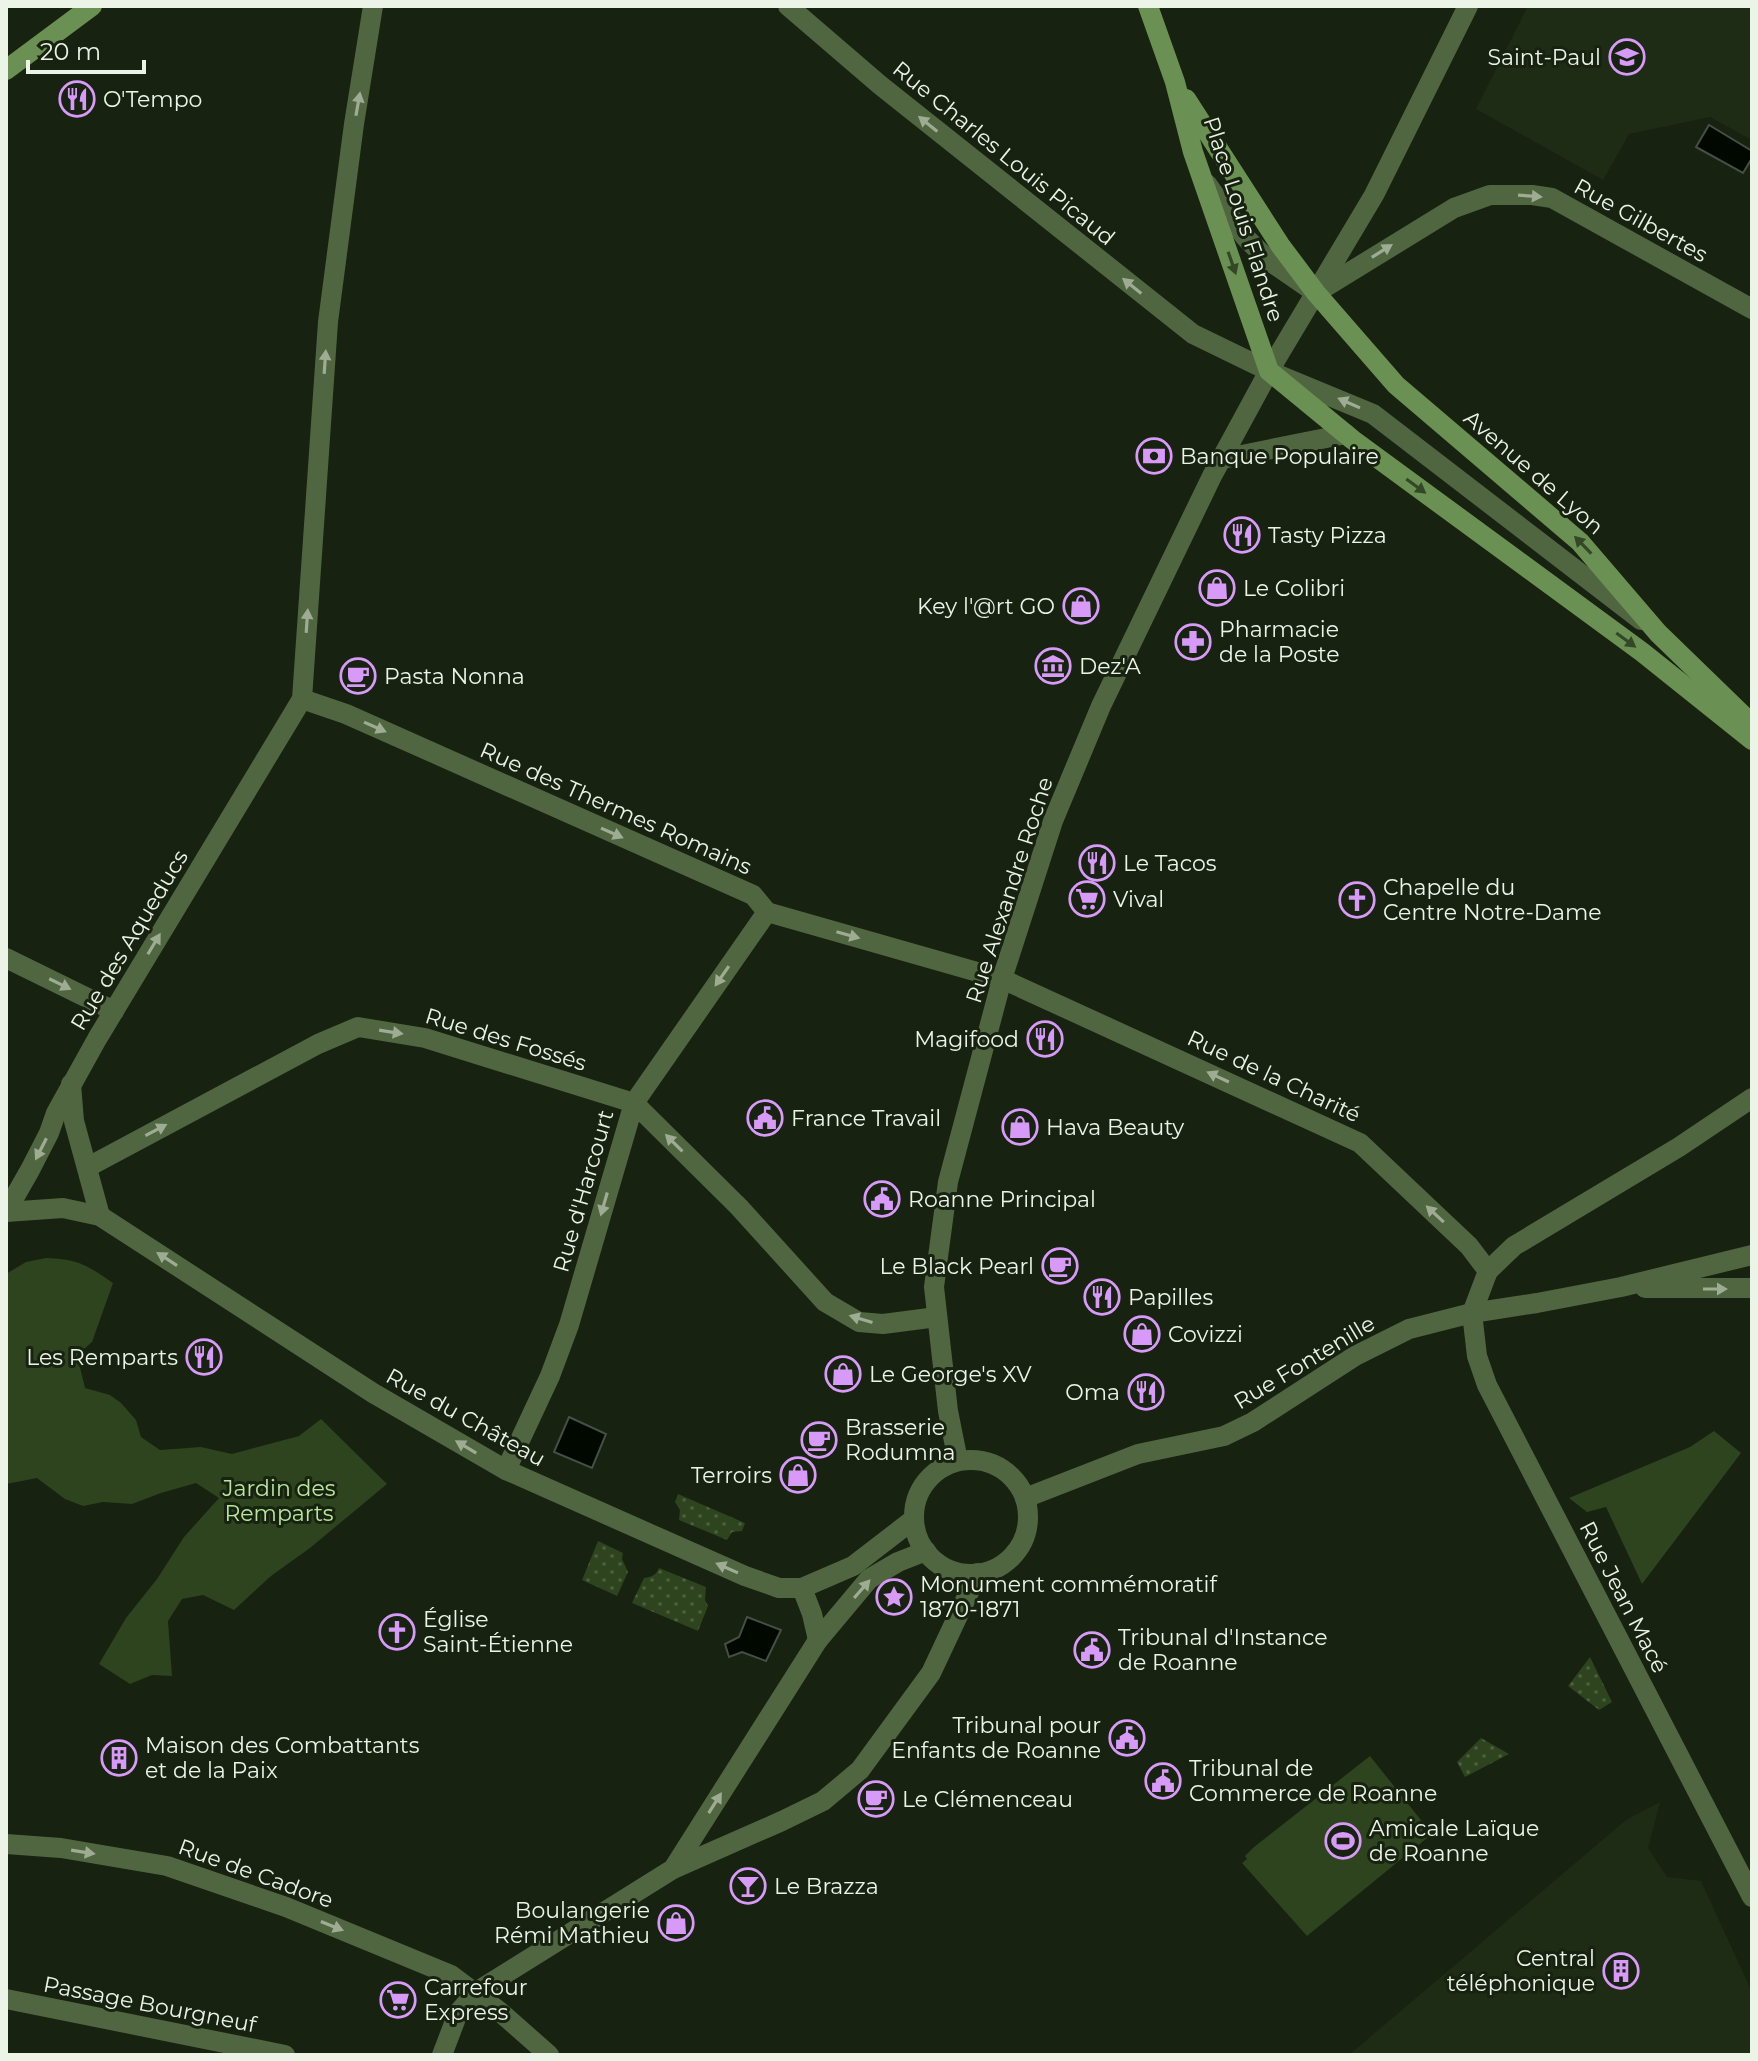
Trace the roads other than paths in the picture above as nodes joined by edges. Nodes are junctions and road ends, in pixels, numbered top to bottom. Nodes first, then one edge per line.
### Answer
1 (92, 6) edge
2 (373, 6) edge
3 (788, 6) edge
4 (1148, 6) edge
5 (1468, 6) edge
6 (6, 70) edge
7 (1175, 82) junction
8 (1201, 176) junction
9 (1454, 208) joint
10 (1316, 293) junction
11 (1752, 309) edge
12 (1269, 371) junction
13 (1346, 434) junction
14 (1222, 459) junction
15 (1658, 633) junction
16 (302, 699) junction
17 (1752, 724) edge
18 (1752, 740) edge
19 (767, 912) junction
20 (6, 958) edge
21 (1002, 979) junction
22 (114, 1011) junction
23 (71, 1084) junction
24 (1752, 1098) edge
25 (634, 1103) junction
26 (88, 1167) junction
27 (6, 1212) edge
28 (100, 1216) junction
29 (1752, 1255) edge
30 (1488, 1271) junction
31 (1621, 1287) junction
32 (1752, 1288) edge
33 (1472, 1313) junction
34 (937, 1317) junction
35 (958, 1461) junction
36 (506, 1470) junction
37 (1025, 1498) junction
38 (914, 1519) junction
39 (926, 1551) junction
40 (978, 1573) junction
41 (802, 1588) junction
42 (818, 1640) junction
43 (6, 1844) edge
44 (673, 1869) junction
45 (1752, 1897) edge
46 (476, 1992) junction
47 (6, 1999) edge
48 (285, 2055) edge
49 (442, 2055) edge
50 (549, 2055) edge

1 - 6 main road
16 -> 2 street
12 -> 3 street, Rue Charles Louis Picaud
4 - 7 main road
5 - 10 street, Place Louis Flandre
7 - 8 main road, Place Louis Flandre
7 - 10 main road, Avenue de Lyon
8 - 10 street
8 -> 12 main road, Place Louis Flandre
10 -> 9 street, Place Louis Flandre
9 -> 11 street, Rue Gilbertes
10 - 12 street, Place Louis Flandre
15 -> 10 main road, Avenue de Lyon
12 - 13 main road
12 - 14 street, Rue Alexandre Roche
15 -> 12 street
13 - 14 street
13 -> 18 main road
14 - 21 street, Rue Alexandre Roche
15 - 17 main road, Avenue de Lyon
16 -> 19 street, Rue des Thermes Romains
22 -> 16 street, Rue des Aqueducs
19 -> 21 street, Rue des Thermes Romains
19 -> 25 street, Rue d'Harcourt
20 -> 22 street
30 -> 21 street, Rue de la Charité
21 - 34 street, Rue Alexandre Roche
22 - 23 street, Rue des Aqueducs
23 - 26 street
23 -> 27 street, Rue des Aqueducs
24 - 30 street
26 -> 25 street, Rue des Fossés
34 -> 25 street, Rue des Fossés
25 -> 36 street, Rue d'Harcourt
26 - 28 street
27 - 28 street, Rue du Château
36 -> 28 street, Rue du Château
29 - 31 street, Rue Fontenille
30 - 33 street
31 -> 32 street
31 - 33 street, Rue Fontenille
33 - 37 street, Rue Fontenille
33 - 45 street, Rue Jean Macé
34 - 35 street, Rue Alexandre Roche
35 - 37 street
35 - 38 street
41 -> 36 street, Rue du Château
37 - 40 street
38 - 39 street
38 - 41 street
39 - 40 street
42 -> 39 street
40 - 44 street
41 - 42 street
44 -> 42 street
43 -> 46 street, Rue de Cadore
44 - 46 street
46 - 49 street
46 - 50 street, Rue de Cadore
47 - 48 street, Passage Bourgneuf

